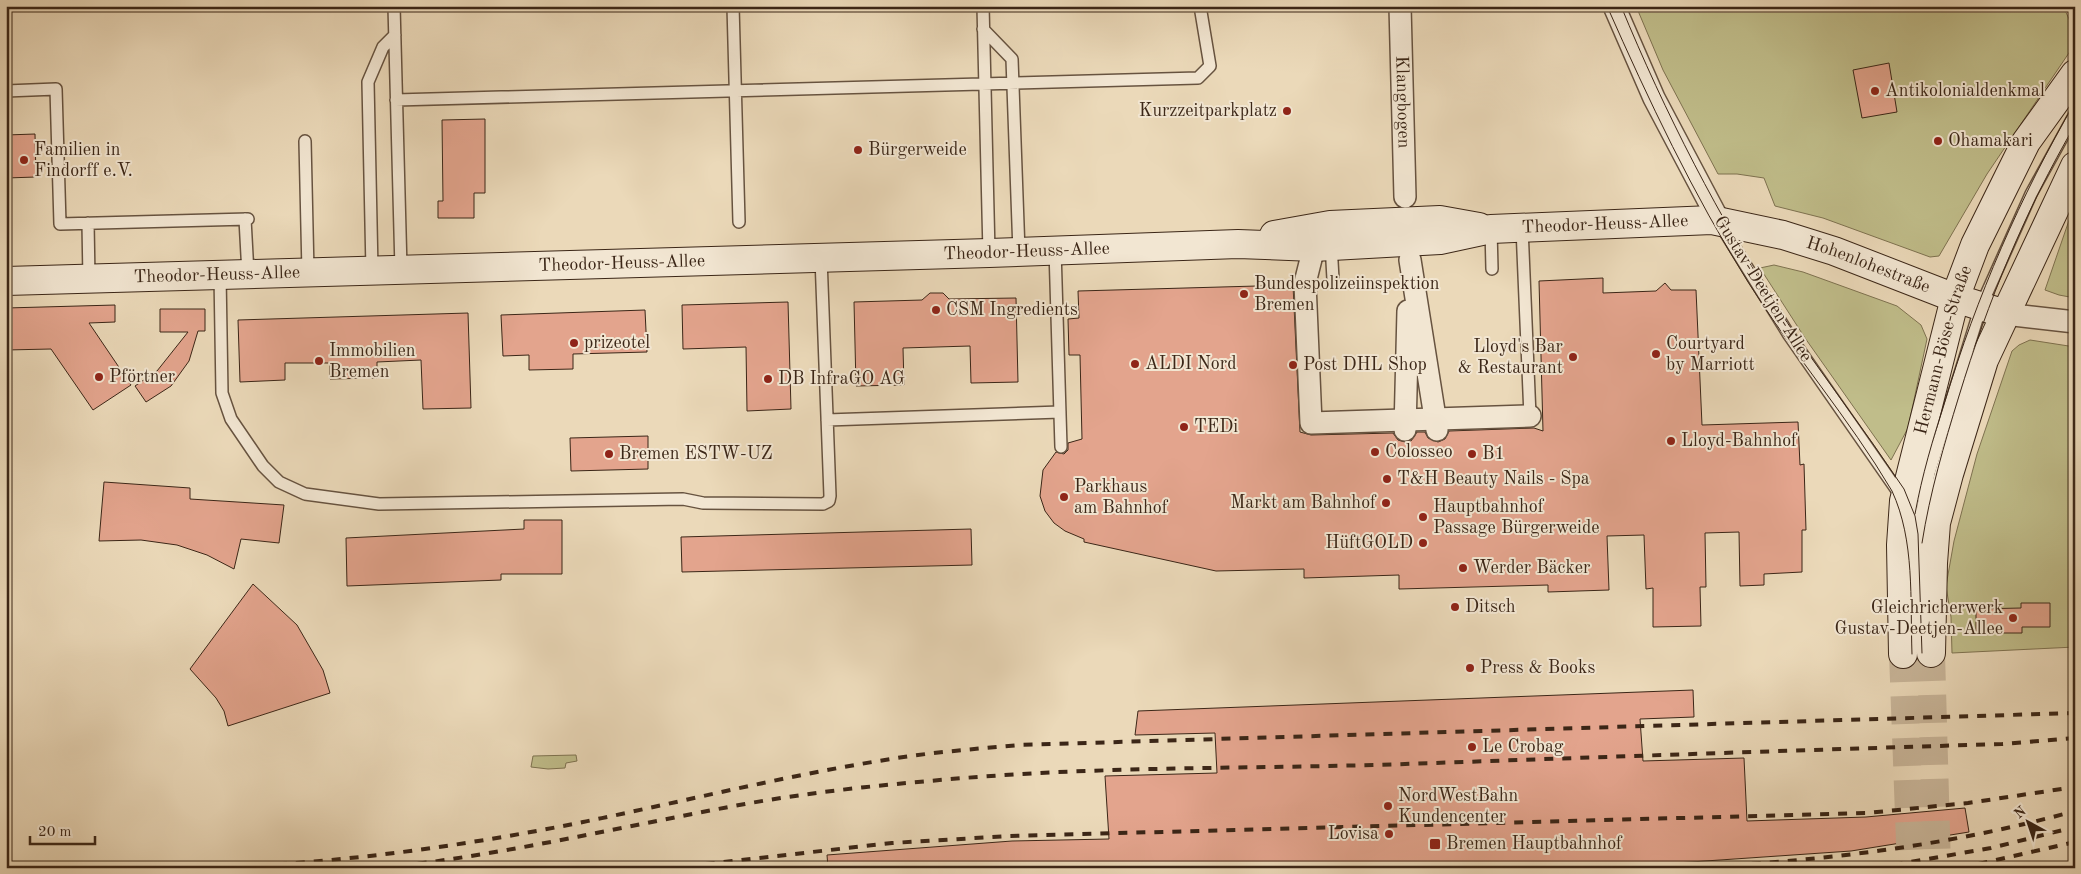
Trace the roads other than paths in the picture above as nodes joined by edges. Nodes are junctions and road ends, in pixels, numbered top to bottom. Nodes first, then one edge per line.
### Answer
1 (394, 6) edge
2 (733, 6) edge
3 (983, 6) edge
4 (1200, 6) edge
5 (1400, 6) edge
6 (1614, 6) edge
7 (983, 30) junction
8 (395, 35) junction
9 (2075, 74) edge
10 (1013, 83) junction
11 (984, 84) junction
12 (6, 90) edge
13 (736, 91) junction
14 (396, 100) junction
15 (2075, 114) edge
16 (305, 141) dead end
17 (2075, 166) edge
18 (1405, 197) dead end
19 (1718, 221) junction
20 (739, 222) dead end
21 (88, 224) junction
22 (1522, 228) junction
23 (1491, 229) junction
24 (1325, 239) junction
25 (1055, 250) junction
26 (1019, 252) junction
27 (989, 254) junction
28 (821, 258) junction
29 (1492, 269) dead end
30 (372, 270) junction
31 (401, 270) junction
32 (308, 272) junction
33 (248, 274) junction
34 (220, 275) junction
35 (89, 279) junction
36 (1333, 279) dead end
37 (6, 281) edge
38 (1955, 298) junction
39 (1993, 310) junction
40 (2075, 322) edge
41 (1060, 412) junction
42 (1530, 416) joint
43 (827, 420) junction
44 (1437, 424) junction
45 (1406, 425) junction
46 (1061, 447) dead end
47 (1904, 501) junction
48 (1916, 566) junction
49 (1917, 653) junction

1 - 8 lane
2 - 13 lane
3 - 7 lane
4 - 10 lane
5 - 18 street, Klangbogen
6 - 19 street, Gustav-Deetjen-Allee
7 - 10 lane
7 - 11 lane
8 - 14 lane
8 - 30 lane
9 - 38 street, Hermann-Böse-Straße
10 - 11 lane
10 - 26 lane
11 - 13 lane
11 - 27 lane
12 - 21 lane
13 - 14 lane
13 - 20 lane
14 - 31 lane
15 - 39 lane
16 - 32 lane
17 - 39 street
19 - 22 street, Theodor-Heuss-Allee
19 - 38 street, Hohenlohestraße
19 - 47 lane, Gustav-Deetjen-Allee
21 - 33 lane
21 - 35 lane
22 - 23 street, Theodor-Heuss-Allee
22 - 42 lane
23 - 24 street, Theodor-Heuss-Allee
23 - 29 lane
24 - 25 street, Theodor-Heuss-Allee
24 - 36 lane
24 - 45 street
25 - 26 street, Theodor-Heuss-Allee
25 - 41 lane
26 - 27 street, Theodor-Heuss-Allee
27 - 28 street, Theodor-Heuss-Allee
28 - 31 street, Theodor-Heuss-Allee
28 - 43 lane
30 - 31 street, Theodor-Heuss-Allee
30 - 32 street, Theodor-Heuss-Allee
32 - 33 street, Theodor-Heuss-Allee
33 - 34 street, Theodor-Heuss-Allee
34 - 35 street, Theodor-Heuss-Allee
34 - 43 lane
35 - 37 street, Theodor-Heuss-Allee
38 - 39 street, Hohenlohestraße
38 - 47 street, Hermann-Böse-Straße
39 - 40 street, Hohenlohestraße
39 - 48 lane
39 - 49 street
41 - 43 lane
41 - 46 lane
42 - 44 street
44 - 45 street
44 - 45 street
47 - 48 lane, Gustav-Deetjen-Allee
47 - 49 street, Hermann-Böse-Straße
48 - 49 lane

